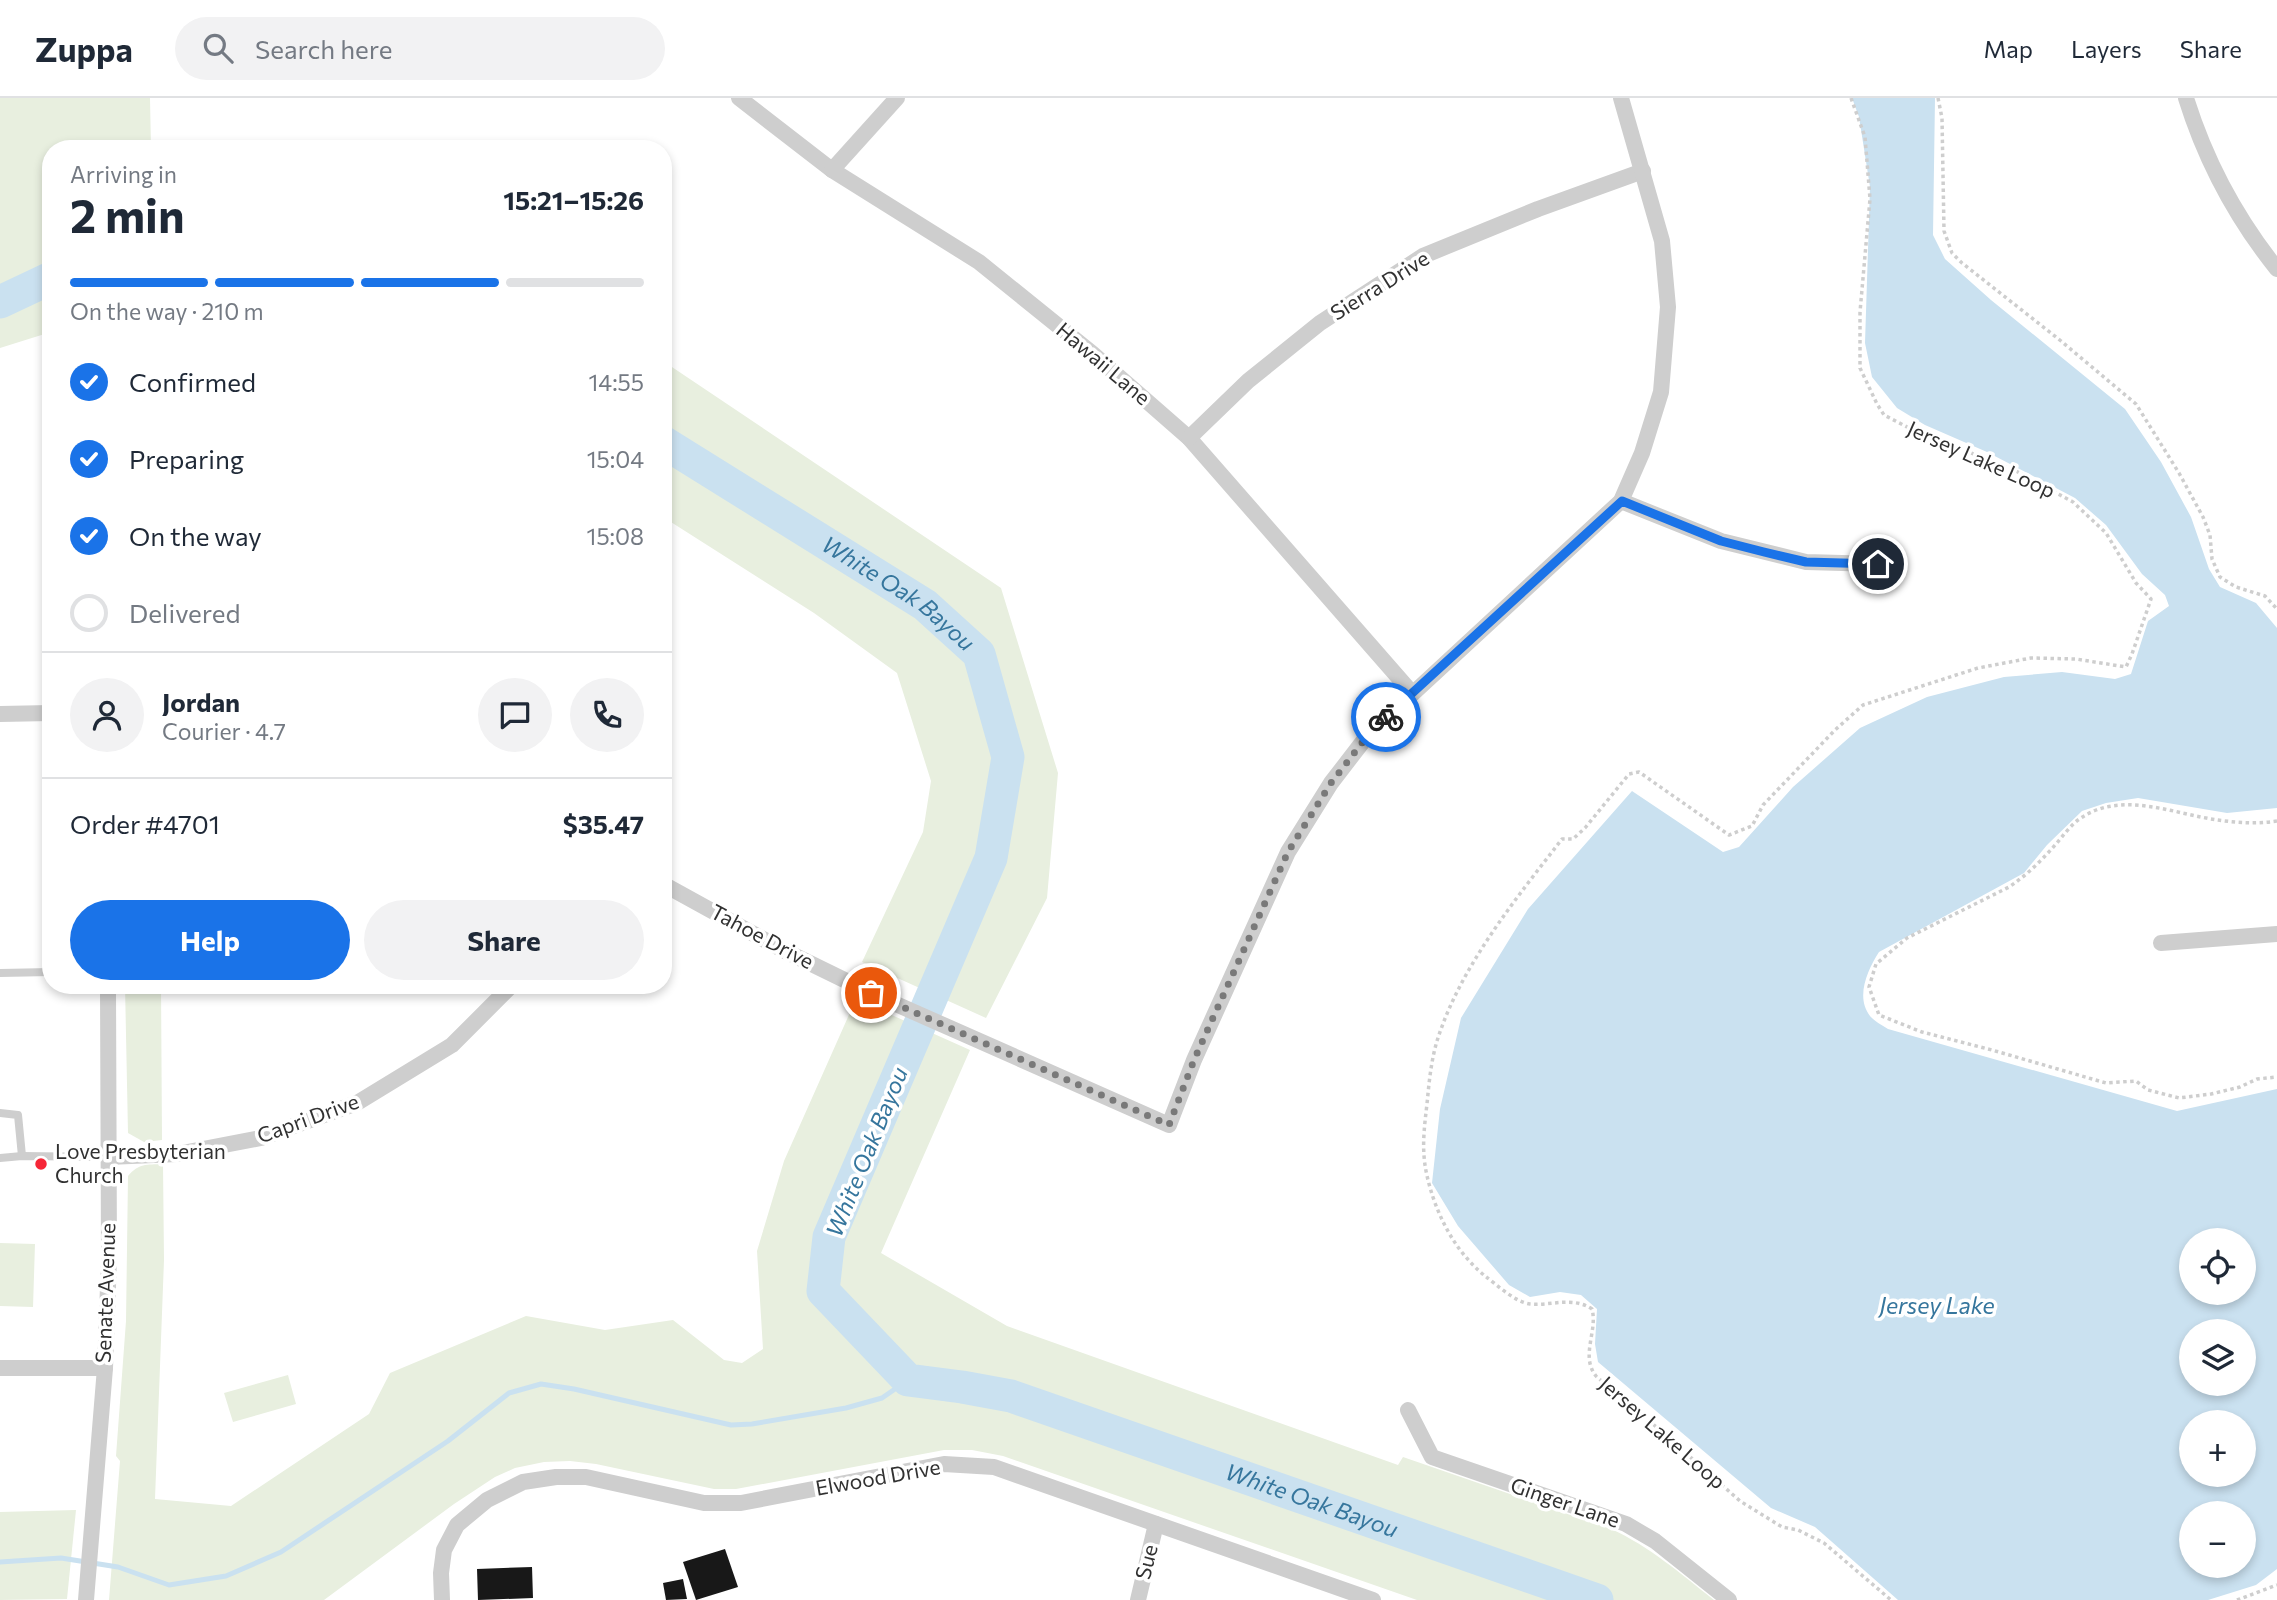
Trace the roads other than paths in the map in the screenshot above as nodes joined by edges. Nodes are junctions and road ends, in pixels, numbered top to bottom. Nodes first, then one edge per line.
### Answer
1 (738, 98) edge
2 (897, 98) edge
3 (1621, 98) edge
4 (2186, 98) edge
5 (832, 170) junction
6 (1643, 171) junction
7 (2277, 269) edge
8 (1189, 438) junction
9 (1622, 501) junction
10 (1878, 564) dead end
11 (1412, 693) junction
12 (42, 713) edge
13 (0, 715) edge
14 (672, 889) edge
15 (2277, 934) edge
16 (2161, 943) dead end
17 (42, 972) edge
18 (0, 973) edge
19 (108, 994) edge
20 (503, 994) edge
21 (0, 1113) edge
22 (22, 1156) junction
23 (108, 1157) junction
24 (0, 1158) edge
25 (0, 1368) edge
26 (105, 1368) junction
27 (1408, 1410) dead end
28 (1156, 1524) junction
29 (86, 1597) edge
30 (442, 1600) edge
31 (1138, 1600) edge
32 (1373, 1600) edge
33 (1729, 1600) edge

1 - 5 street, Hawaii Lane
2 - 5 street
3 - 6 street
4 - 7 street
5 - 8 street, Hawaii Lane
6 - 8 street, Sierra Drive
6 - 9 street
8 - 11 street, Hawaii Lane
9 - 10 street
9 - 11 street
11 - 14 street, Tahoe Drive
12 - 13 street
15 - 16 street
17 - 18 lane
19 - 23 street, Senate Avenue
20 - 23 street, Capri Drive
21 - 22 lane
22 - 23 lane
22 - 24 lane
23 - 26 street, Senate Avenue
25 - 26 street
26 - 29 street, Senate Avenue
27 - 33 street, Ginger Lane
28 - 30 street, Elwood Drive
28 - 31 street, Sue
28 - 32 street, Elwood Drive

